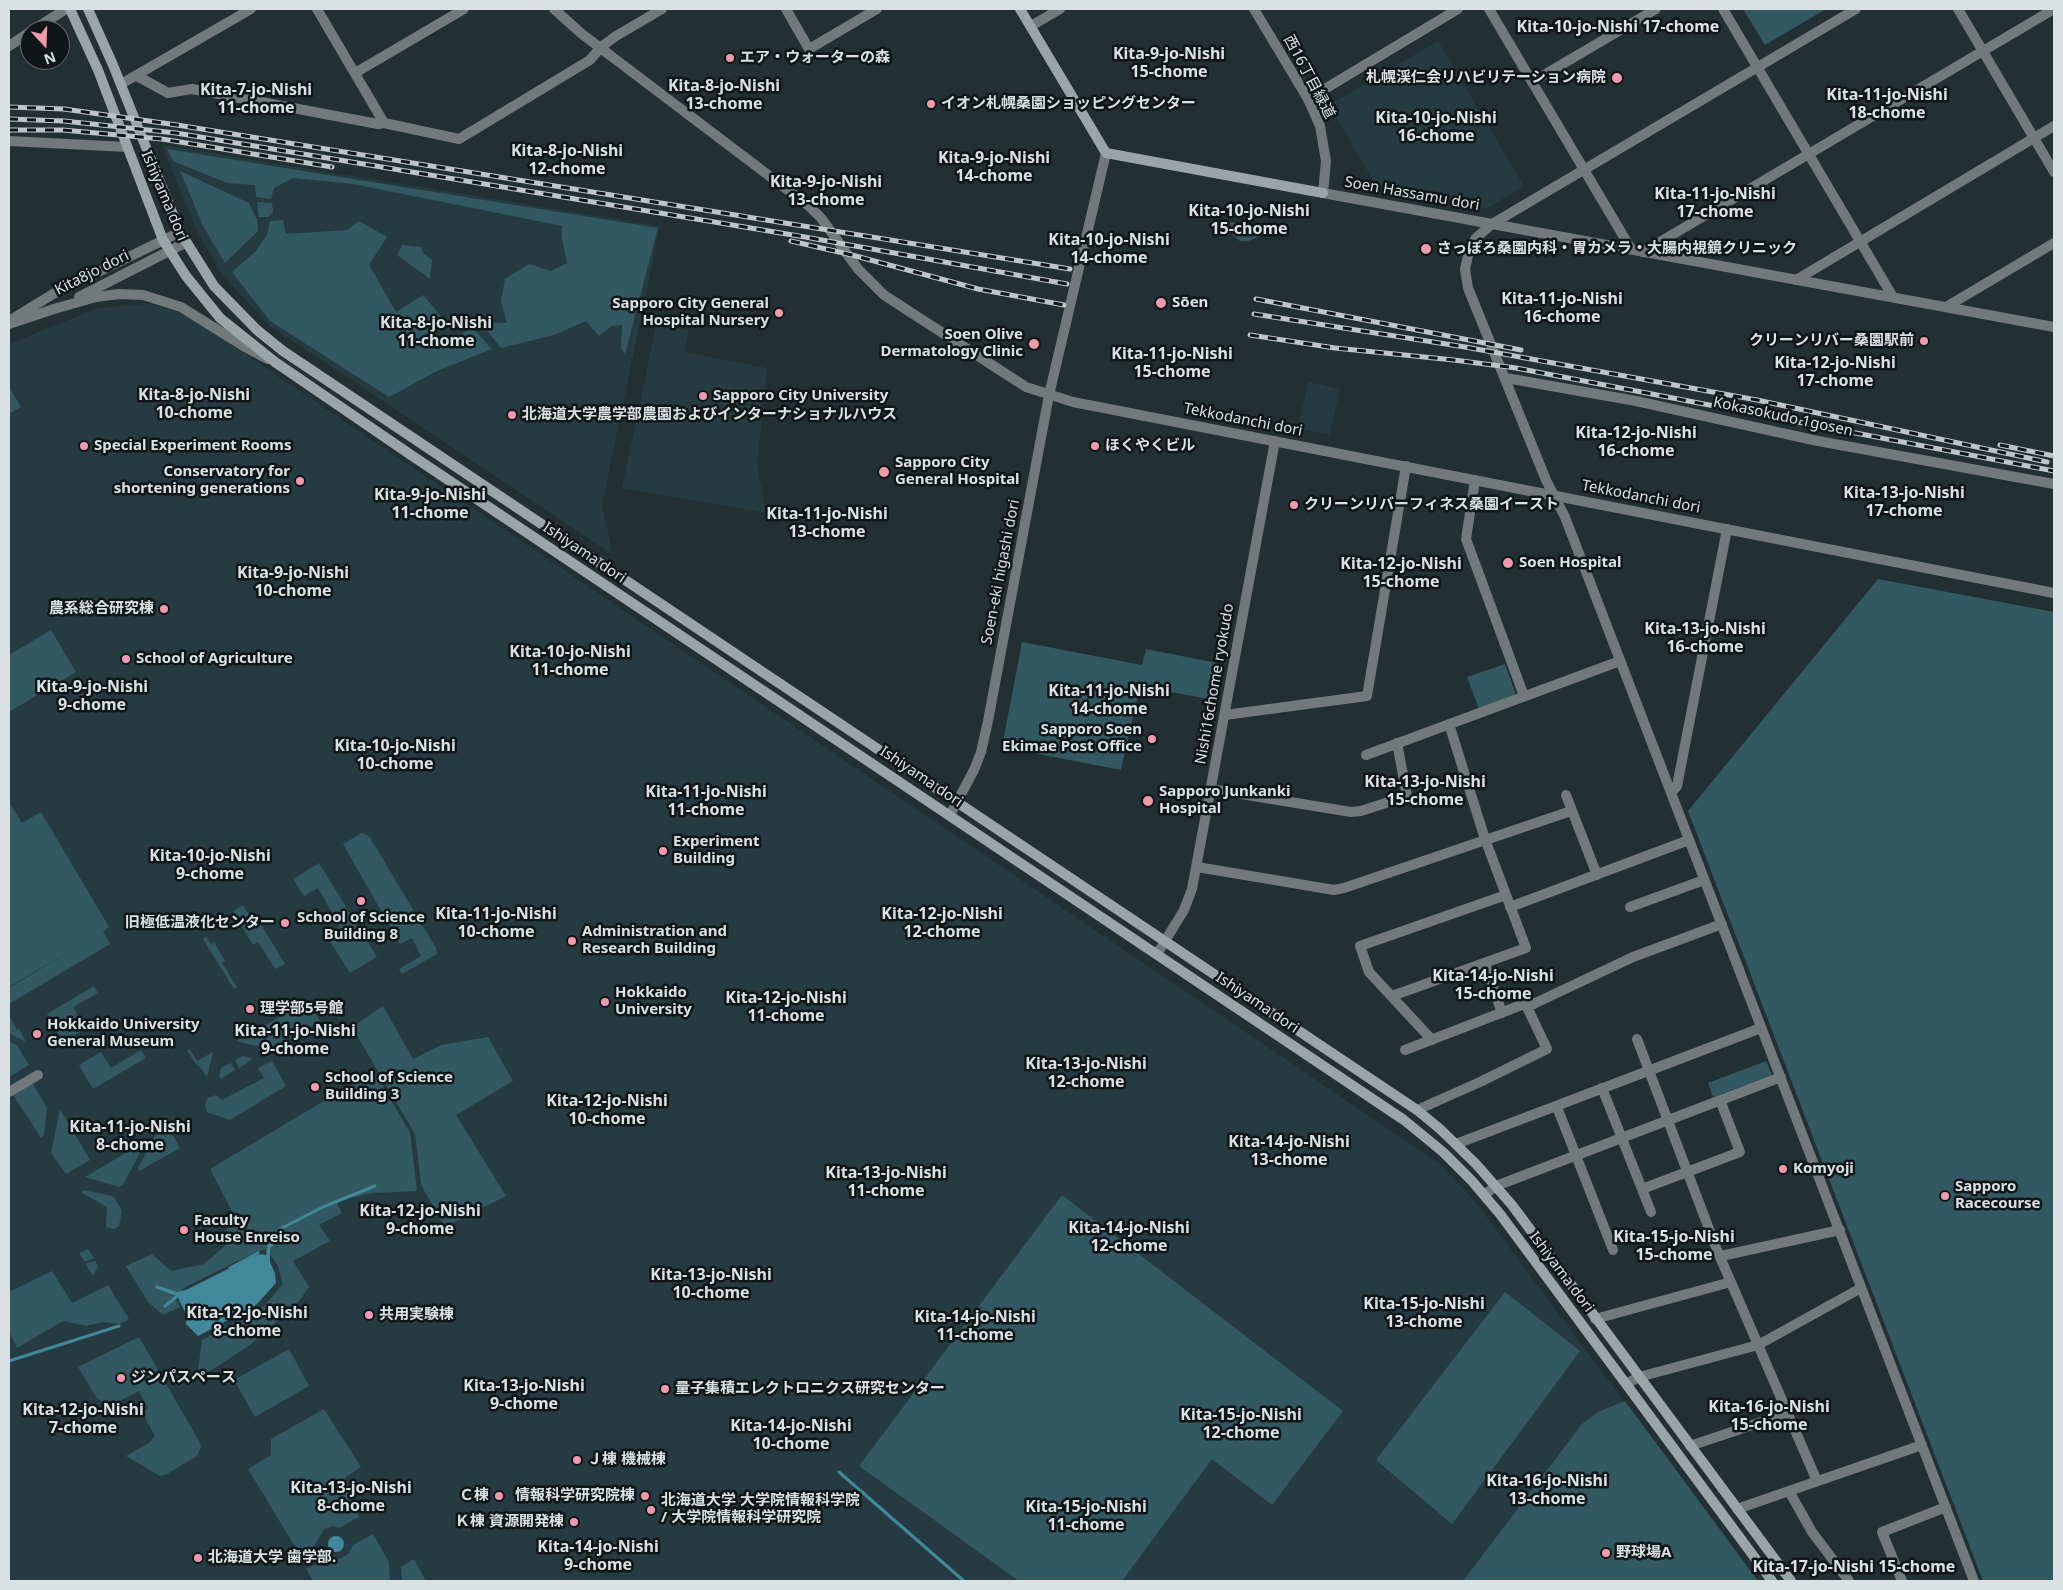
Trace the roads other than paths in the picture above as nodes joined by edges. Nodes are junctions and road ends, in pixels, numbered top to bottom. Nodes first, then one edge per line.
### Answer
1 (66, 9) edge
2 (70, 9) edge
3 (88, 9) edge
4 (251, 9) edge
5 (317, 9) edge
6 (464, 9) edge
7 (554, 9) edge
8 (662, 9) edge
9 (786, 9) edge
10 (877, 9) edge
11 (1020, 9) edge
12 (1060, 9) edge
13 (1254, 9) edge
14 (1458, 9) edge
15 (1489, 9) edge
16 (1656, 9) edge
17 (1723, 9) edge
18 (1856, 9) edge
19 (1958, 9) edge
20 (2054, 9) edge
21 (49, 20) edge
22 (1030, 26) junction
23 (20, 39) edge
24 (9, 46) edge
25 (601, 48) junction
26 (1983, 52) junction
27 (1757, 67) junction
28 (354, 73) junction
29 (137, 76) junction
30 (1532, 82) junction
31 (121, 84) junction
32 (1308, 99) junction
33 (384, 123) junction
34 (2054, 126) edge
35 (2034, 138) junction
36 (9, 141) edge
37 (127, 147) junction
38 (1808, 153) junction
39 (1106, 154) junction
40 (1583, 169) junction
41 (2054, 172) edge
42 (1323, 193) junction
43 (1492, 224) junction
44 (180, 232) junction
45 (163, 240) junction
46 (1860, 242) junction
47 (185, 243) junction
48 (2054, 243) edge
49 (1631, 250) junction
50 (170, 251) junction
51 (1643, 252) junction
52 (1796, 280) junction
53 (1893, 297) junction
54 (1946, 307) junction
55 (54, 309) junction
56 (9, 323) edge
57 (2054, 327) edge
58 (275, 362) junction
59 (1506, 378) junction
60 (1049, 395) junction
61 (1275, 441) junction
62 (1406, 466) junction
63 (1475, 480) junction
64 (2054, 484) edge
65 (1554, 495) junction
66 (1727, 529) junction
67 (2054, 593) edge
68 (1620, 661) junction
69 (1524, 696) junction
70 (1225, 716) junction
71 (1449, 724) junction
72 (1397, 743) junction
73 (1366, 755) dead end
74 (1211, 789) junction
75 (1671, 793) junction
76 (1566, 795) dead end
77 (957, 802) junction
78 (1571, 811) junction
79 (950, 815) junction
80 (1485, 839) junction
81 (1689, 840) junction
82 (1197, 868) junction
83 (1597, 875) junction
84 (1704, 880) junction
85 (1506, 895) junction
86 (1510, 907) junction
87 (1630, 907) dead end
88 (1722, 924) junction
89 (1165, 942) junction
90 (1157, 954) junction
91 (1484, 964) junction
92 (1392, 996) junction
93 (1527, 1007) junction
94 (1502, 1013) junction
95 (1762, 1028) junction
96 (1637, 1039) dead end
97 (1432, 1040) junction
98 (1405, 1050) dead end
99 (1648, 1071) junction
100 (38, 1075) dead end
101 (1781, 1078) junction
102 (1602, 1088) junction
103 (9, 1092) edge
104 (1720, 1100) junction
105 (1557, 1106) junction
106 (1416, 1110) junction
107 (1667, 1121) junction
108 (1621, 1138) junction
109 (1456, 1144) junction
110 (1576, 1155) junction
111 (1686, 1173) junction
112 (1496, 1186) junction
113 (1642, 1189) junction
114 (1484, 1195) junction
115 (1651, 1212) dead end
116 (1840, 1230) junction
117 (1613, 1250) dead end
118 (1721, 1256) junction
119 (1731, 1282) junction
120 (1861, 1288) junction
121 (1596, 1319) junction
122 (1758, 1345) junction
123 (1639, 1377) junction
124 (1626, 1384) junction
125 (1788, 1414) junction
126 (1922, 1445) junction
127 (1690, 1446) junction
128 (1816, 1482) junction
129 (1789, 1491) junction
130 (1946, 1508) junction
131 (1737, 1509) junction
132 (1772, 1581) edge
133 (1791, 1581) edge
134 (1849, 1581) edge
135 (1902, 1581) edge
136 (1974, 1581) edge

1 - 21 street
2 - 37 main road, Ishiyama dori
3 - 31 main road, Ishiyama dori
4 - 29 street
5 - 28 street
6 - 28 street
7 - 25 street, Tekkodanchi dori
8 - 25 street
9 - 10 street
11 - 22 main road
12 - 22 street
13 - 32 street, 西16丁目緑道
14 - 32 street
15 - 30 street
16 - 30 street
17 - 27 street
18 - 27 street, Soen Hassamu dori
19 - 26 street
20 - 26 street
22 - 39 main road
23 - 24 street
25 - 33 street
25 - 60 street, Tekkodanchi dori
26 - 35 street
26 - 38 street
27 - 38 street
27 - 40 street, Soen Hassamu dori
28 - 33 street
29 - 31 street
29 - 33 street
30 - 40 street
31 - 44 main road, Ishiyama dori
32 - 42 street, 西16丁目緑道
34 - 35 street
35 - 41 street
35 - 46 street
36 - 37 street
37 - 45 main road, Ishiyama dori
38 - 46 street
38 - 51 street
39 - 42 main road, Soen Hassamu dori
39 - 60 street, Soen-eki higashi dori
40 - 43 street, Soen Hassamu dori
40 - 49 street
42 - 43 street, Soen Hassamu dori
43 - 49 street
43 - 59 street
44 - 45 street, Kita8jo dori
44 - 47 main road, Ishiyama dori
45 - 50 main road, Ishiyama dori
45 - 56 street, Kita8jo dori
46 - 52 street
46 - 53 street
47 - 50 street, Kita8jo dori
47 - 77 main road, Ishiyama dori
48 - 54 street
49 - 51 street
50 - 55 street, Kita8jo dori
50 - 58 main road, Ishiyama dori
51 - 52 street
52 - 53 street
53 - 54 street
54 - 57 street
55 - 56 street, Kita8jo dori
55 - 58 street
58 - 79 main road, Ishiyama dori
59 - 64 street, Kokasokudo 1gosen
59 - 65 street
60 - 61 street, Tekkodanchi dori
60 - 77 street, Soen-eki higashi dori
61 - 62 street, Tekkodanchi dori
61 - 70 street, Nishi16chome ryokudo
62 - 63 street, Tekkodanchi dori
62 - 70 street
63 - 65 street, Tekkodanchi dori
63 - 69 street
65 - 66 street, Tekkodanchi dori
65 - 68 street
66 - 67 street, Tekkodanchi dori
66 - 75 street
68 - 69 street
68 - 75 street
69 - 71 street
70 - 74 street, Nishi16chome ryokudo
71 - 72 street
71 - 80 street
72 - 73 street
72 - 74 street
74 - 82 street, Nishi16chome ryokudo
75 - 81 street
76 - 78 street
77 - 79 street, Soen-eki higashi dori
77 - 89 main road, Ishiyama dori
78 - 80 street
78 - 83 street
79 - 90 main road, Ishiyama dori
80 - 82 street
80 - 85 street
81 - 83 street
81 - 84 street
82 - 89 street, Nishi16chome ryokudo
83 - 86 street
84 - 87 street
84 - 88 street
85 - 86 street
85 - 92 street
86 - 91 street
88 - 93 street
88 - 95 street
89 - 90 street, Nishi16chome ryokudo
89 - 106 main road, Ishiyama dori
90 - 114 main road, Ishiyama dori
91 - 92 street
91 - 94 street
92 - 97 street
93 - 94 street
93 - 106 street
94 - 97 street
95 - 99 street
95 - 101 street
96 - 99 street
97 - 98 street
99 - 102 street
99 - 107 street
100 - 103 street
101 - 104 street
101 - 116 street
102 - 105 street
102 - 108 street
104 - 107 street
104 - 111 street
105 - 109 street
105 - 110 street
106 - 109 main road, Ishiyama dori
107 - 108 street
107 - 111 street
108 - 110 street
108 - 113 street
109 - 112 main road, Ishiyama dori
110 - 112 street
110 - 117 street
111 - 113 street
111 - 118 street
112 - 114 street
112 - 121 main road, Ishiyama dori
113 - 115 street
114 - 124 main road, Ishiyama dori
116 - 118 street
116 - 120 street
118 - 119 street
119 - 121 street
119 - 122 street
120 - 122 street
120 - 126 street
121 - 123 main road, Ishiyama dori
122 - 123 street
122 - 125 street
123 - 124 street
123 - 127 main road, Ishiyama dori
124 - 132 main road, Ishiyama dori
125 - 127 street
125 - 128 street
126 - 128 street
126 - 130 street
127 - 131 main road, Ishiyama dori
128 - 129 street
129 - 131 street
129 - 134 street
130 - 135 street
130 - 136 street
131 - 133 main road, Ishiyama dori

